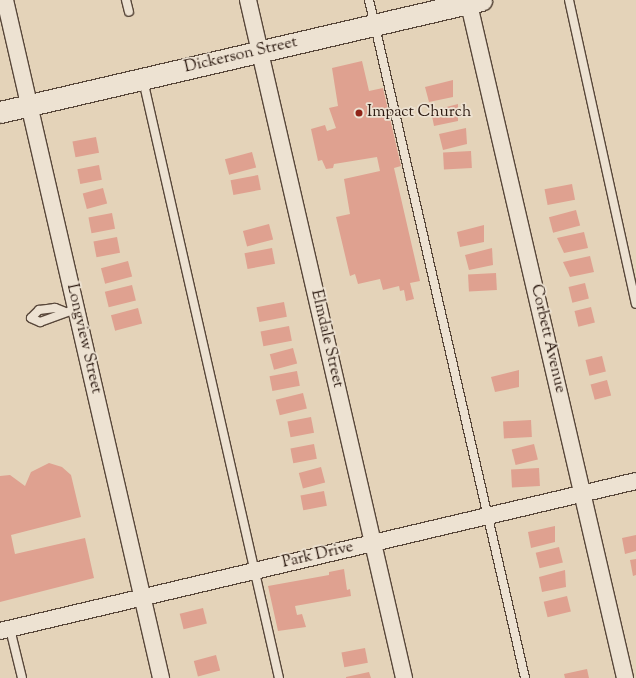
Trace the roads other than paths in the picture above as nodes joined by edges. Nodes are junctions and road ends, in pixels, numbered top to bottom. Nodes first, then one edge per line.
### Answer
1 (5, 0) edge
2 (126, 0) edge
3 (248, 0) edge
4 (369, 0) edge
5 (569, 0) edge
6 (473, 1) edge
7 (129, 12) dead end
8 (374, 25) junction
9 (260, 52) junction
10 (143, 79) junction
11 (30, 105) junction
12 (0, 112) edge
13 (636, 304) edge
14 (636, 481) edge
15 (583, 494) junction
16 (488, 516) junction
17 (373, 543) junction
18 (254, 571) junction
19 (143, 597) junction
20 (5, 630) edge
21 (22, 678) edge
22 (161, 678) edge
23 (279, 678) edge
24 (404, 678) edge
25 (525, 678) edge
26 (625, 678) edge

1 - 11 street, Longview Street
2 - 7 lane
3 - 9 street, Elmdale Street
4 - 8 lane
5 - 13 lane
6 - 8 street, Dickerson Street
6 - 15 street, Corbett Avenue
8 - 9 street, Dickerson Street
8 - 16 lane
9 - 10 street, Dickerson Street
9 - 17 street, Elmdale Street
10 - 11 street, Dickerson Street
10 - 18 lane
11 - 12 street, Dickerson Street
11 - 19 street, Longview Street
14 - 15 street, Park Drive
15 - 16 street, Park Drive
15 - 26 street, Corbett Avenue
16 - 17 street, Park Drive
16 - 25 lane
17 - 18 street, Park Drive
17 - 24 street, Elmdale Street
18 - 19 street, Park Drive
18 - 23 lane
19 - 20 street, Park Drive
19 - 22 street, Longview Street
20 - 21 lane

